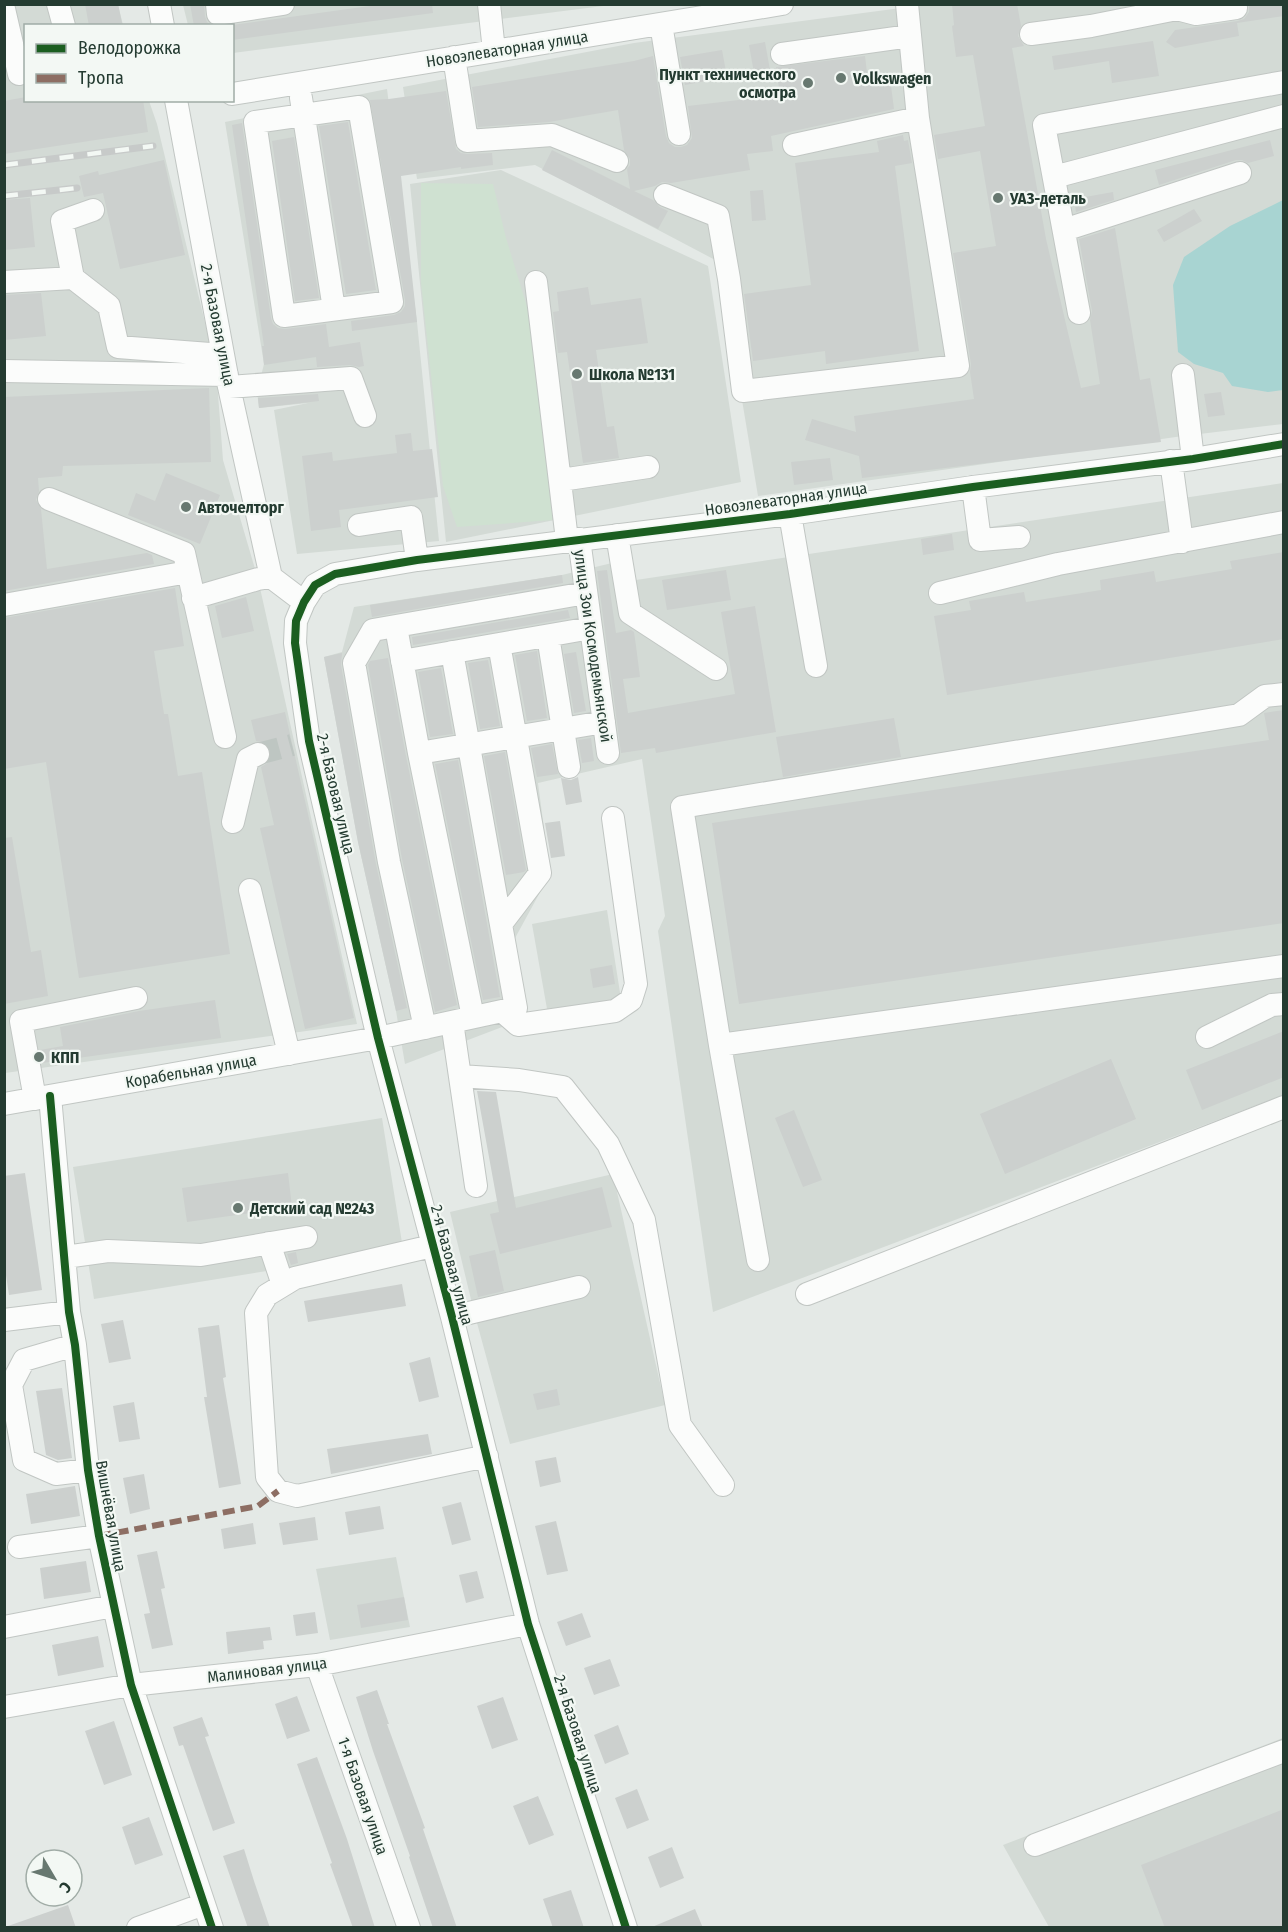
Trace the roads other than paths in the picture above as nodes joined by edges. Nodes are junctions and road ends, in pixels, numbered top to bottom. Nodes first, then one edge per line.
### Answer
1 (58, 4) edge
2 (159, 4) edge
3 (217, 4) edge
4 (489, 4) edge
5 (782, 4) edge
6 (907, 4) edge
7 (275, 5) edge
8 (1177, 7) edge
9 (1236, 8) dead end
10 (4, 9) edge
11 (1089, 15) edge
12 (63, 24) edge
13 (163, 24) edge
14 (662, 24) junction
15 (1031, 34) dead end
16 (910, 36) junction
17 (494, 51) junction
18 (782, 54) dead end
19 (454, 57) junction
20 (16, 75) edge
21 (299, 82) junction
22 (1284, 82) edge
23 (234, 94) edge
24 (182, 102) edge
25 (304, 114) junction
26 (1284, 116) edge
27 (918, 118) junction
28 (679, 134) dead end
29 (794, 145) dead end
30 (616, 161) dead end
31 (1240, 173) dead end
32 (1054, 177) junction
33 (664, 195) dead end
34 (93, 210) dead end
35 (1064, 230) junction
36 (73, 278) junction
37 (4, 282) edge
38 (536, 282) dead end
39 (334, 309) junction
40 (1079, 313) dead end
41 (4, 372) edge
42 (226, 372) junction
43 (1182, 375) dead end
44 (365, 416) dead end
45 (1284, 444) edge
46 (1193, 459) junction
47 (1171, 461) junction
48 (648, 467) dead end
49 (561, 480) junction
50 (973, 487) junction
51 (49, 499) dead end
52 (790, 514) junction
53 (1284, 522) edge
54 (359, 525) dead end
55 (617, 535) junction
56 (1019, 537) dead end
57 (573, 540) junction
58 (1182, 542) junction
59 (417, 560) junction
60 (188, 572) junction
61 (271, 577) junction
62 (586, 593) junction
63 (940, 593) dead end
64 (193, 598) junction
65 (304, 602) junction
66 (4, 605) edge
67 (396, 627) junction
68 (591, 628) junction
69 (548, 636) junction
70 (499, 644) junction
71 (452, 652) junction
72 (402, 661) junction
73 (816, 666) dead end
74 (716, 669) dead end
75 (1284, 694) edge
76 (604, 722) junction
77 (563, 729) junction
78 (225, 737) dead end
79 (514, 737) junction
80 (469, 745) junction
81 (419, 753) junction
82 (608, 753) dead end
83 (258, 754) tunnel mouth
84 (569, 767) dead end
85 (613, 818) dead end
86 (233, 822) dead end
87 (250, 890) dead end
88 (501, 924) junction
89 (1284, 966) edge
90 (136, 998) dead end
91 (1284, 1004) edge
92 (502, 1011) junction
93 (463, 1019) junction
94 (425, 1028) junction
95 (1207, 1037) dead end
96 (378, 1038) junction
97 (720, 1045) junction
98 (289, 1054) junction
99 (460, 1076) junction
100 (43, 1097) junction
101 (4, 1104) edge
102 (1284, 1107) edge
103 (476, 1186) dead end
104 (306, 1237) dead end
105 (269, 1243) junction
106 (432, 1246) junction
107 (64, 1257) junction
108 (758, 1260) dead end
109 (283, 1285) junction
110 (579, 1287) dead end
111 (807, 1294) dead end
112 (69, 1312) junction
113 (452, 1317) junction
114 (4, 1320) edge
115 (75, 1346) junction
116 (487, 1456) junction
117 (88, 1470) junction
118 (723, 1485) dead end
119 (99, 1536) junction
120 (19, 1547) dead end
121 (113, 1606) junction
122 (528, 1623) junction
123 (4, 1627) edge
124 (317, 1665) junction
125 (131, 1685) junction
126 (4, 1707) edge
127 (1284, 1751) edge
128 (1035, 1845) dead end
129 (204, 1904) junction
130 (138, 1928) edge
131 (212, 1928) edge
132 (408, 1928) edge
133 (626, 1928) edge

1 - 12 street
2 - 13 street
3 - 7 street
4 - 17 street
5 - 14 street, Новоэлеваторная улица
6 - 16 street
8 - 9 street
8 - 11 street
10 - 20 street
11 - 15 street
14 - 17 street, Новоэлеваторная улица
14 - 28 street
16 - 18 street
16 - 27 street
17 - 19 street, Новоэлеваторная улица
19 - 21 street, Новоэлеваторная улица
19 - 30 street
21 - 23 street, Новоэлеваторная улица
21 - 25 street
22 - 32 street
24 - 42 street, 2-я Базовая улица
25 - 39 street
25 - 39 street
25 - 39 street
26 - 32 street
27 - 29 street
27 - 33 street
31 - 35 street
32 - 35 street
34 - 36 street
35 - 40 street
36 - 37 street
36 - 42 street
38 - 49 street, улица Зои Космодемьянской
41 - 42 street
42 - 44 street
42 - 61 street, 2-я Базовая улица
43 - 46 street
45 - 46 street, Новоэлеваторная улица
46 - 47 street, Новоэлеваторная улица
47 - 50 street, Новоэлеваторная улица
47 - 58 street
48 - 49 street
49 - 57 street, улица Зои Космодемьянской
50 - 52 street, Новоэлеваторная улица
50 - 56 street
51 - 60 street
52 - 55 street, Новоэлеваторная улица
52 - 73 street
53 - 58 street
54 - 59 street
55 - 57 street, Новоэлеваторная улица
55 - 74 street
57 - 59 street, Новоэлеваторная улица
57 - 62 street, улица Зои Космодемьянской
58 - 63 street
59 - 65 street, Новоэлеваторная улица
60 - 64 street
60 - 66 street
61 - 64 street
61 - 65 street
62 - 67 street
62 - 68 street, улица Зои Космодемьянской
64 - 78 street
65 - 96 street, 2-я Базовая улица
67 - 72 street
67 - 94 street
68 - 69 street
68 - 76 street, улица Зои Космодемьянской
69 - 70 street
69 - 77 street
70 - 71 street
70 - 79 street
71 - 72 street
71 - 80 street
72 - 81 street
75 - 97 street
76 - 77 street
76 - 82 street, улица Зои Космодемьянской
77 - 79 street
77 - 84 street
79 - 80 street
79 - 88 street
80 - 81 street
80 - 88 street
81 - 93 street
83 - 86 street
85 - 92 street
87 - 98 street
88 - 92 street
89 - 97 street
90 - 100 street, Вишнёвая улица
91 - 95 street
92 - 93 street
93 - 94 street
93 - 99 street
94 - 96 street
96 - 98 street, Корабельная улица
96 - 106 street, 2-я Базовая улица
97 - 108 street
98 - 100 street, Корабельная улица
99 - 103 street
99 - 118 street
100 - 101 street, Корабельная улица
100 - 107 street, Вишнёвая улица
102 - 111 street
104 - 105 street
105 - 107 street
105 - 109 street
106 - 109 street
106 - 113 street, 2-я Базовая улица
107 - 112 street, Вишнёвая улица
109 - 116 street
110 - 113 street
112 - 114 street
112 - 115 street, Вишнёвая улица
113 - 116 street, 2-я Базовая улица
115 - 117 street, Вишнёвая улица
115 - 117 street
116 - 122 street, 2-я Базовая улица
117 - 119 street, Вишнёвая улица
119 - 120 street
119 - 121 street, Вишнёвая улица
121 - 123 street
121 - 125 street, Вишнёвая улица
122 - 124 street, Малиновая улица
122 - 133 street, 2-я Базовая улица
124 - 125 street, Малиновая улица
124 - 132 street, 1-я Базовая улица
125 - 126 street, Малиновая улица
125 - 129 street, Вишнёвая улица
127 - 128 street
129 - 130 street
129 - 131 street, Вишнёвая улица

